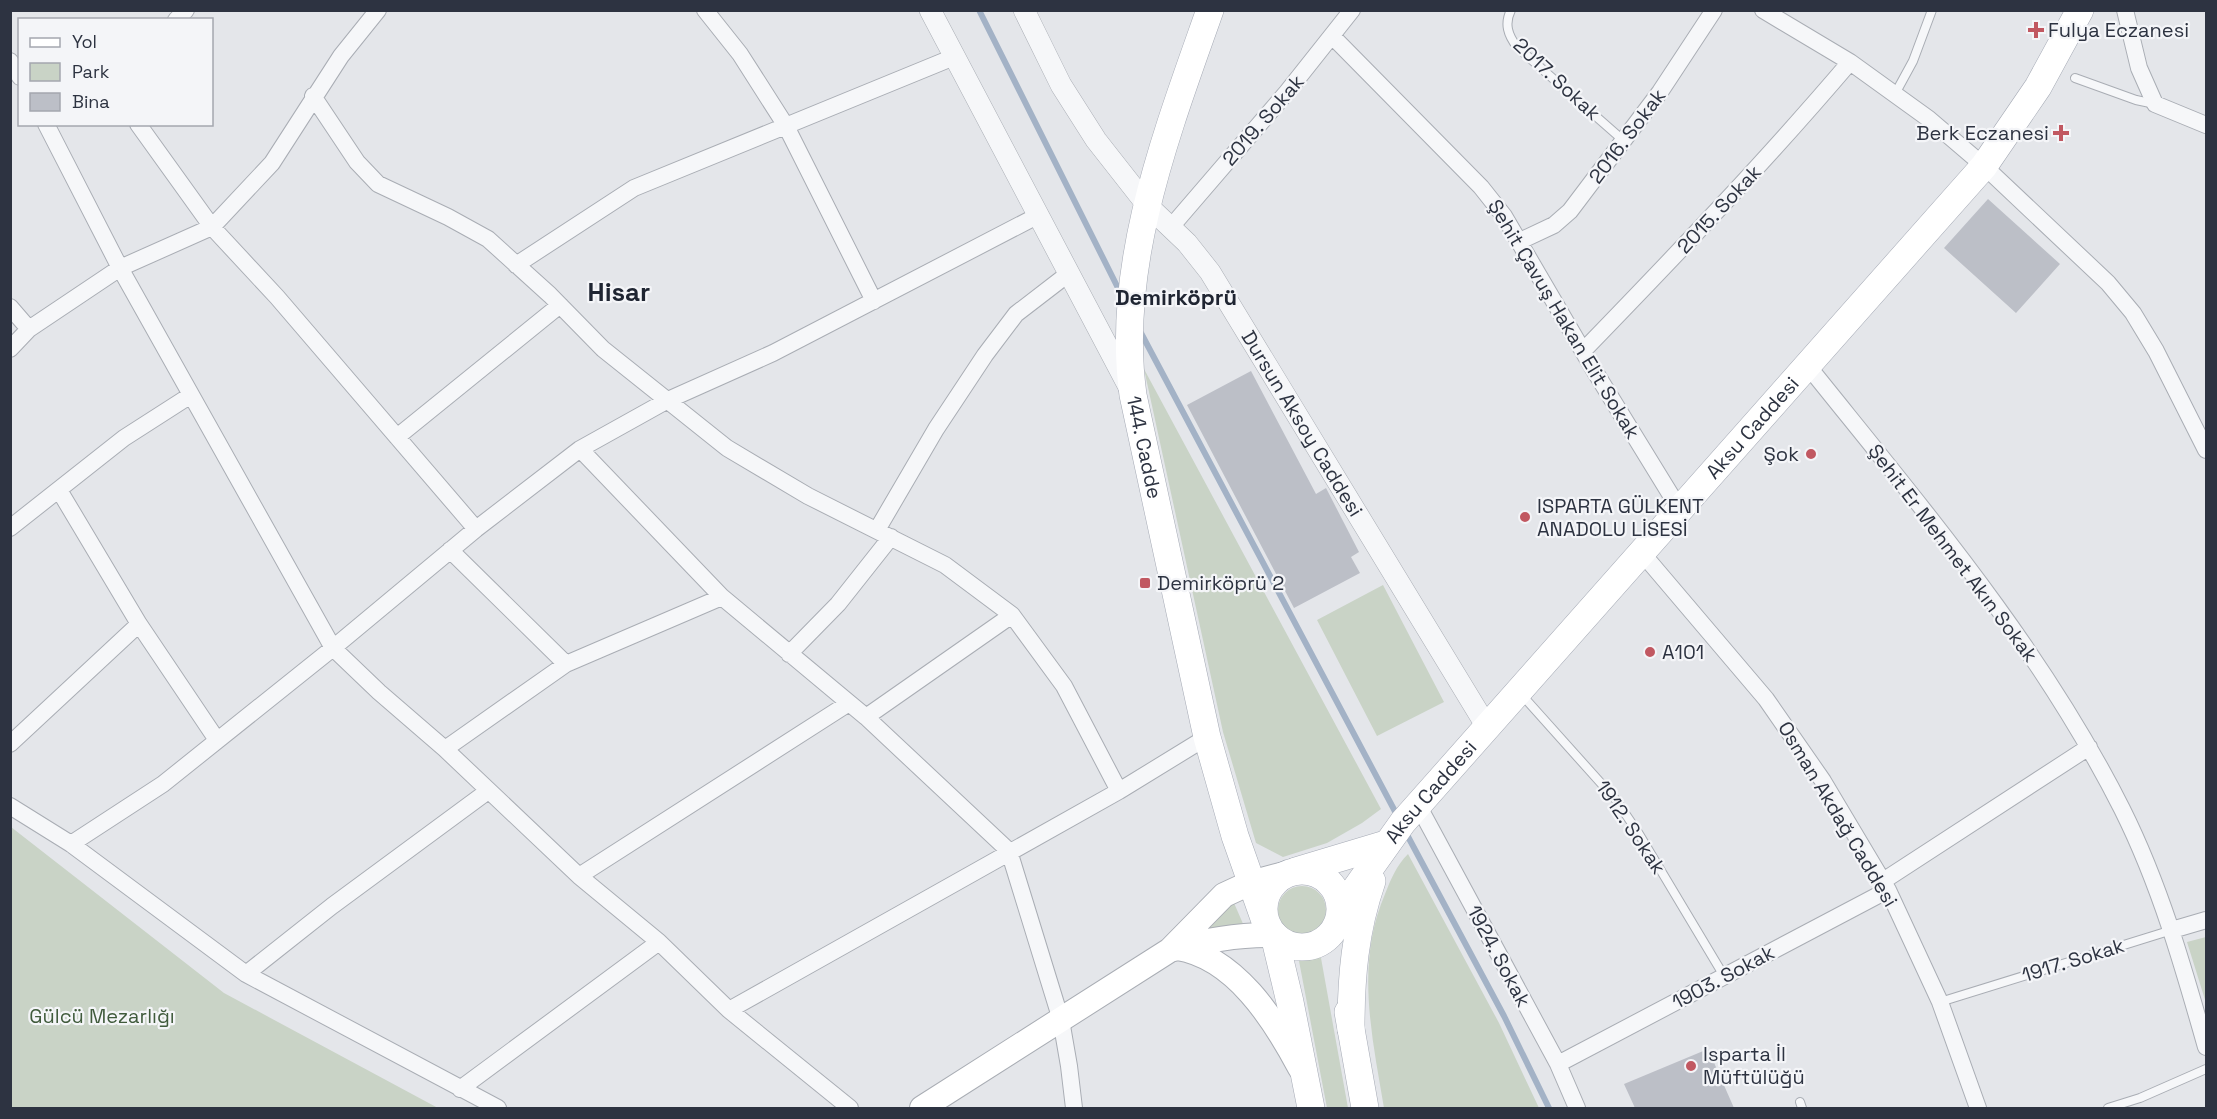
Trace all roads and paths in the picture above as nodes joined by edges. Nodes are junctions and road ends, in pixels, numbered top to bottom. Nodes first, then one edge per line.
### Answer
1 (378, 10) edge
2 (705, 10) edge
3 (930, 10) edge
4 (1024, 10) edge
5 (1210, 10) edge
6 (1352, 10) edge
7 (1511, 10) edge
8 (1714, 10) edge
9 (1932, 10) edge
10 (2080, 10) edge
11 (2125, 10) edge
12 (1765, 11) edge
13 (1333, 37) junction
14 (954, 57) junction
15 (1850, 62) junction
16 (2075, 78) dead end
17 (1895, 94) junction
18 (313, 96) junction
19 (2155, 104) junction
20 (2206, 125) edge
21 (47, 126) edge
22 (139, 126) edge
23 (786, 126) junction
24 (1624, 141) junction
25 (1984, 166) junction
26 (1148, 205) junction
27 (1037, 216) junction
28 (212, 227) junction
29 (1171, 227) junction
30 (1520, 241) junction
31 (516, 265) junction
32 (120, 268) junction
33 (1068, 274) junction
34 (874, 301) junction
35 (560, 305) junction
36 (10, 307) edge
37 (30, 329) junction
38 (10, 350) edge
39 (1583, 351) junction
40 (1808, 366) junction
41 (191, 395) junction
42 (1133, 395) junction
43 (668, 400) junction
44 (2203, 430) edge
45 (397, 437) junction
46 (580, 449) junction
47 (2206, 450) edge
48 (59, 490) junction
49 (10, 507) edge
50 (1680, 510) junction
51 (26, 517) junction
52 (10, 528) edge
53 (476, 529) junction
54 (884, 534) junction
55 (450, 550) junction
56 (1642, 553) junction
57 (722, 597) junction
58 (1012, 615) junction
59 (139, 624) junction
60 (333, 648) junction
61 (789, 654) junction
62 (566, 664) junction
63 (1518, 692) junction
64 (849, 703) junction
65 (866, 717) junction
66 (1487, 727) junction
67 (1207, 737) junction
68 (217, 740) junction
69 (10, 744) edge
70 (2089, 747) junction
71 (445, 749) junction
72 (488, 791) junction
73 (1119, 791) junction
74 (1418, 805) junction
75 (10, 806) edge
76 (1386, 843) junction
77 (71, 844) junction
78 (1009, 851) junction
79 (1292, 872) junction
80 (579, 876) junction
81 (1250, 883) junction
82 (1886, 886) junction
83 (2206, 921) edge
84 (1337, 922) junction
85 (1269, 928) junction
86 (2172, 930) junction
87 (659, 942) junction
88 (1173, 949) junction
89 (246, 974) junction
90 (1724, 976) junction
91 (1940, 1002) junction
92 (729, 1010) junction
93 (1061, 1020) junction
94 (1351, 1029) junction
95 (2206, 1047) edge
96 (1558, 1064) junction
97 (2206, 1069) edge
98 (460, 1089) junction
99 (1309, 1098) edge
100 (498, 1108) edge
101 (850, 1108) edge
102 (922, 1108) edge
103 (1074, 1108) edge
104 (1365, 1108) edge
105 (1577, 1108) edge
106 (1978, 1108) edge
107 (2108, 1108) edge

1 - 18 street
2 - 23 street
3 - 14 street, 144. Cadde
4 - 26 street, Dursun Aksoy Caddesi
5 - 26 main road
6 - 13 street, 2019. Sokak
7 - 24 lane, 2017. Sokak
8 - 24 street, 2016. Sokak
9 - 17 lane
10 - 25 main road, Aksu Caddesi
11 - 19 street
12 - 15 street
13 - 29 street, 2019. Sokak
13 - 30 street, Şehit Çavuş Hakan Elit Sokak
14 - 23 street
14 - 27 street, 144. Cadde
15 - 17 street
15 - 39 street, 2015. Sokak
16 - 19 lane
17 - 25 street
18 - 28 street
18 - 31 street
19 - 20 street
21 - 32 street
22 - 28 street
23 - 31 street
23 - 34 street
24 - 30 street, 2016. Sokak
25 - 40 main road, Aksu Caddesi
25 - 44 street
26 - 29 street, Dursun Aksoy Caddesi
26 - 42 main road
27 - 33 street, 144. Cadde
27 - 34 street
28 - 32 street
28 - 45 street
29 - 66 street, Dursun Aksoy Caddesi
30 - 39 street, Şehit Çavuş Hakan Elit Sokak
31 - 35 street
32 - 37 street
32 - 41 street
33 - 42 street, 144. Cadde
33 - 54 street
34 - 43 street
35 - 43 street
35 - 45 street
36 - 37 street
37 - 38 street
39 - 50 street, Şehit Çavuş Hakan Elit Sokak
40 - 50 main road, Aksu Caddesi
40 - 70 street, Şehit Er Mehmet Akın Sokak
41 - 48 street
41 - 60 street
42 - 67 main road, 144. Cadde
43 - 46 street
43 - 54 street
44 - 47 street
45 - 53 street
46 - 53 street
46 - 57 street
48 - 51 street
48 - 59 street
49 - 51 street
50 - 56 main road, Aksu Caddesi
51 - 52 street
53 - 55 street
54 - 58 street
54 - 61 street
55 - 60 street
55 - 62 street
56 - 63 main road, Aksu Caddesi
56 - 82 street, Osman Akdağ Caddesi
57 - 61 street
57 - 62 street
58 - 65 street
58 - 73 street
59 - 68 street
59 - 69 street
60 - 68 street
60 - 71 street
61 - 64 street
62 - 71 street
63 - 66 main road, Aksu Caddesi
63 - 90 lane, 1912. Sokak
64 - 65 street
64 - 80 street
65 - 78 street
66 - 74 main road, Aksu Caddesi
67 - 73 street
67 - 81 main road, 144. Cadde
68 - 77 street
70 - 82 street, 1903. Sokak
70 - 86 street, Şehit Er Mehmet Akın Sokak
71 - 72 street
72 - 80 street
72 - 89 street
73 - 78 street
74 - 76 main road, Aksu Caddesi
74 - 96 street, 1924. Sokak
75 - 77 street
76 - 79 main road
76 - 84 main road, Aksu Caddesi
76 - 94 main road
77 - 89 street
78 - 92 street
78 - 93 street
79 - 81 main road
79 - 84 main road
79 - 85 main road
80 - 87 street
81 - 85 main road, 144. Cadde
81 - 88 main road
82 - 90 street, 1903. Sokak
82 - 91 street, Osman Akdağ Caddesi
83 - 86 street, 1917. Sokak
84 - 85 main road
84 - 94 main road
85 - 88 main road
85 - 99 main road
86 - 91 lane, 1917. Sokak
86 - 95 street, Şehit Er Mehmet Akın Sokak
87 - 92 street
87 - 98 street
88 - 93 main road
88 - 99 main road
89 - 98 street
90 - 96 street, 1903. Sokak
91 - 106 street, Osman Akdağ Caddesi
92 - 101 street
93 - 102 main road
93 - 103 street
94 - 104 main road
96 - 105 street, 1924. Sokak
97 - 107 lane
98 - 100 street

